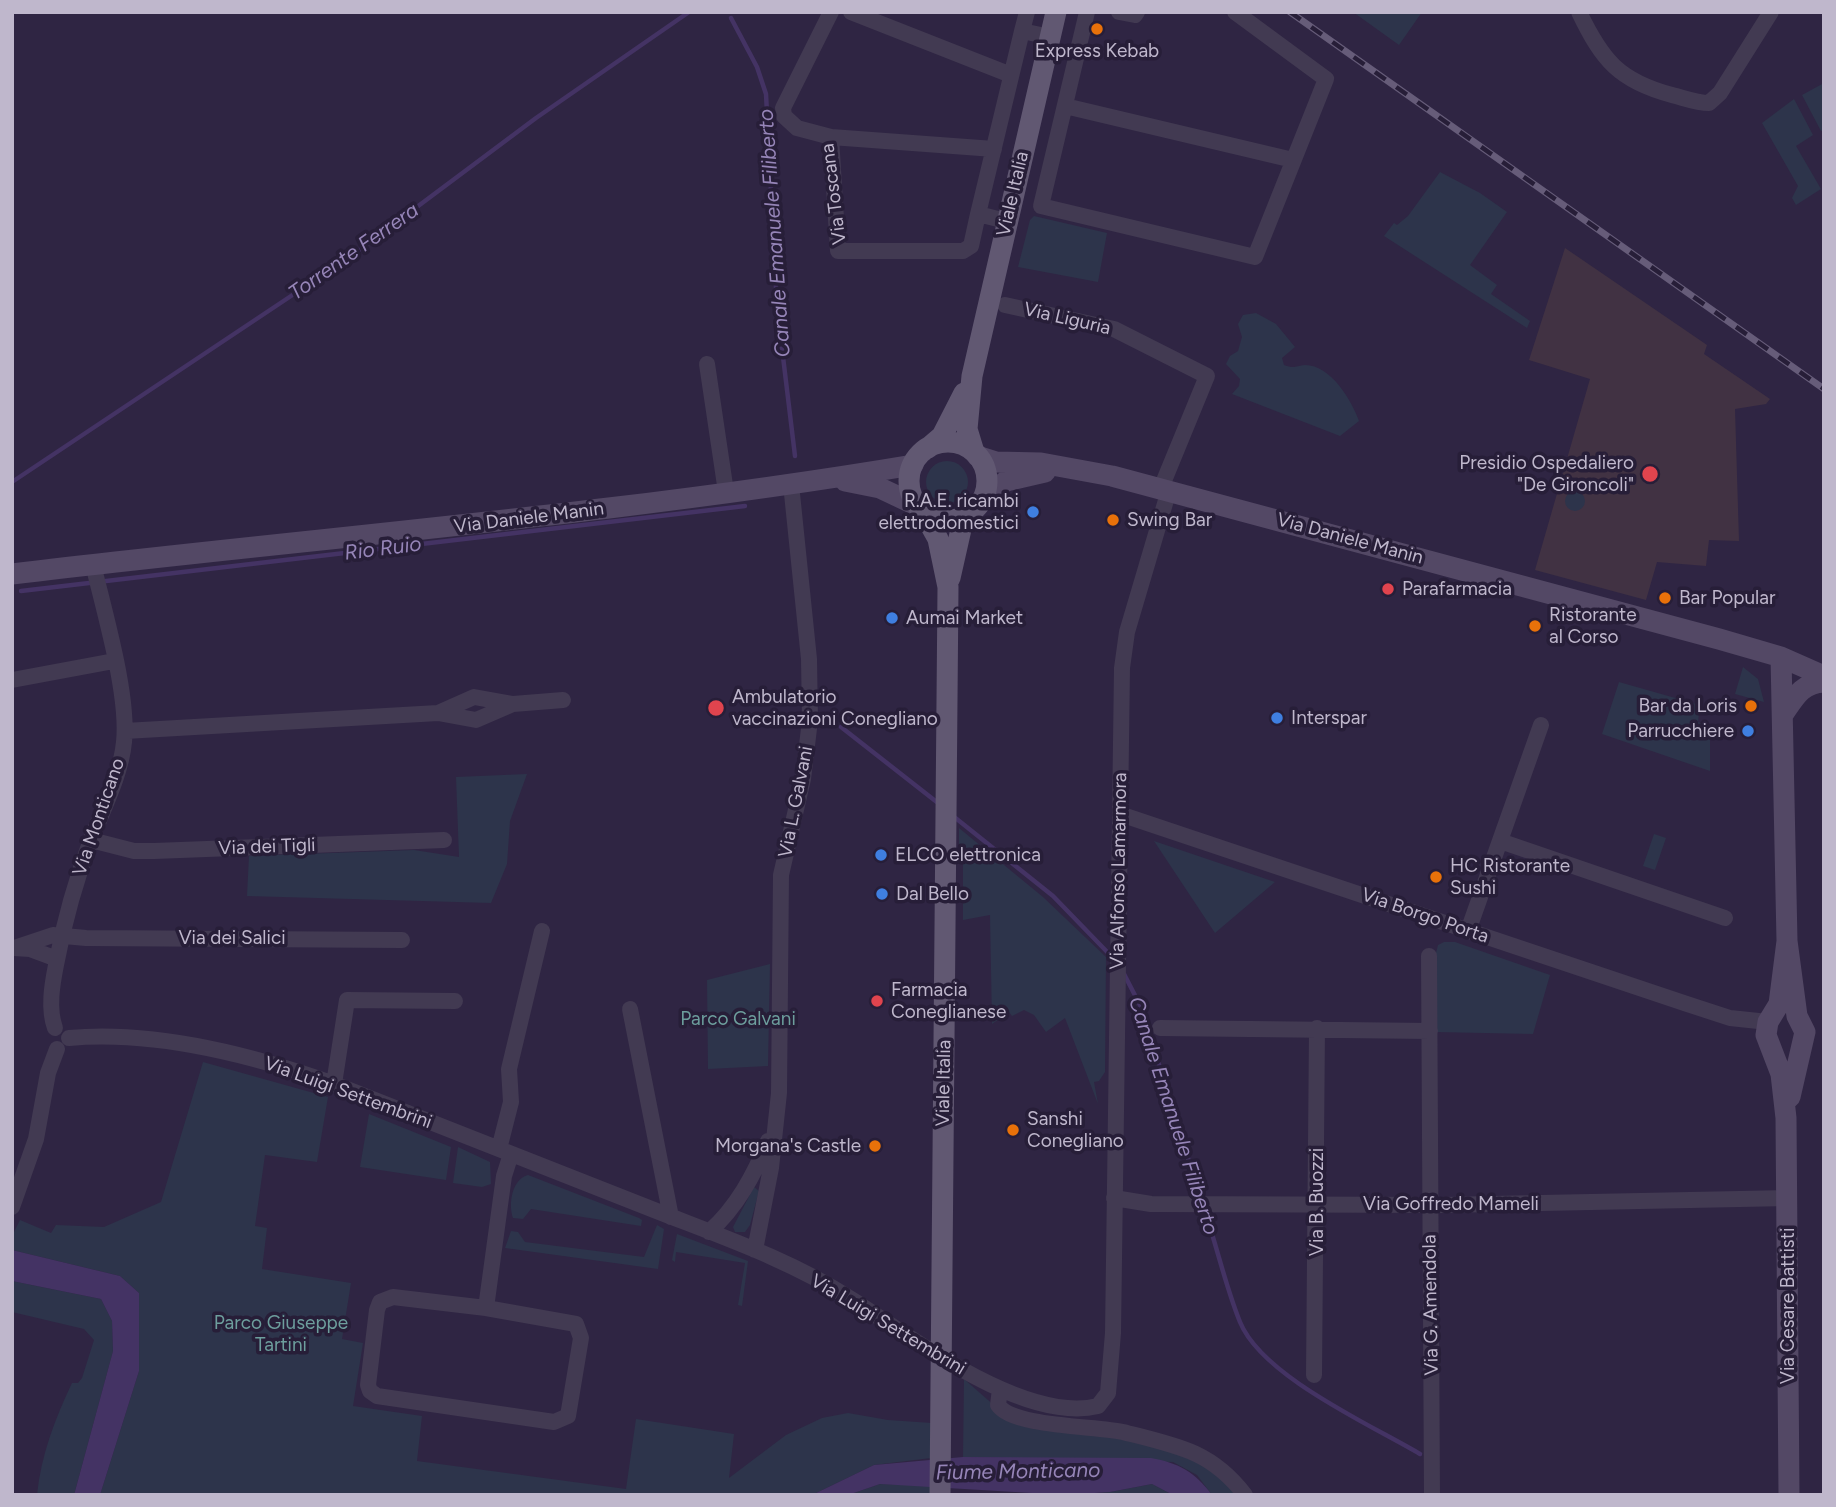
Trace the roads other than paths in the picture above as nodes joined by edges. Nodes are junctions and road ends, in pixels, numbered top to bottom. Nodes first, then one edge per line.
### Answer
1 (831, 12) edge
2 (851, 12) edge
3 (1027, 12) edge
4 (1056, 12) edge
5 (1087, 12) edge
6 (1119, 12) edge
7 (1138, 12) edge
8 (1235, 12) edge
9 (1579, 12) edge
10 (1771, 12) edge
11 (1022, 31) junction
12 (1047, 47) junction
13 (1075, 62) junction
14 (1011, 75) junction
15 (1065, 106) junction
16 (831, 137) junction
17 (994, 149) junction
18 (1022, 156) junction
19 (1293, 160) junction
20 (1051, 163) junction
21 (978, 214) junction
22 (1006, 221) junction
23 (1005, 305) dead end
24 (707, 364) dead end
25 (972, 376) junction
26 (928, 447) junction
27 (976, 454) junction
28 (913, 464) junction
29 (1075, 468) junction
30 (836, 479) junction
31 (791, 484) junction
32 (1165, 489) junction
33 (726, 492) junction
34 (982, 500) junction
35 (921, 509) junction
36 (964, 516) junction
37 (12, 574) edge
38 (96, 577) junction
39 (948, 587) junction
40 (1780, 657) junction
41 (114, 661) junction
42 (1824, 676) edge
43 (12, 680) edge
44 (1824, 682) edge
45 (563, 700) dead end
46 (1784, 713) junction
47 (1541, 724) dead end
48 (125, 731) junction
49 (1120, 814) junction
50 (444, 839) dead end
51 (91, 841) junction
52 (1500, 841) junction
53 (1725, 918) dead end
54 (1468, 930) junction
55 (542, 931) dead end
56 (62, 934) junction
57 (402, 940) dead end
58 (1787, 941) junction
59 (13, 948) edge
60 (1429, 956) dead end
61 (57, 959) junction
62 (455, 1001) dead end
63 (630, 1009) dead end
64 (1797, 1016) junction
65 (1160, 1028) dead end
66 (1317, 1028) junction
67 (1430, 1031) junction
68 (1770, 1031) junction
69 (60, 1038) junction
70 (1801, 1044) junction
71 (334, 1084) junction
72 (1786, 1118) junction
73 (776, 1121) junction
74 (505, 1151) junction
75 (1114, 1198) junction
76 (1788, 1198) junction
77 (1318, 1204) junction
78 (1429, 1205) junction
79 (12, 1207) edge
80 (671, 1217) junction
81 (709, 1232) junction
82 (755, 1250) junction
83 (486, 1308) junction
84 (1314, 1376) dead end
85 (1000, 1390) junction
86 (940, 1495) edge
87 (1245, 1495) edge
88 (1432, 1495) edge
89 (1788, 1495) edge

1 - 16 street, Via Toscana
2 - 14 street
3 - 11 street, Via Toscana
4 - 12 main road, Viale Italia
5 - 13 street
6 - 7 street
8 - 19 street
9 - 10 street
11 - 12 street
11 - 14 street, Via Toscana
12 - 13 street
12 - 18 main road, Viale Italia
13 - 15 street
14 - 17 street, Via Toscana
15 - 19 street
15 - 20 street
16 - 17 street
16 - 21 street, Via Toscana
17 - 21 street, Via Toscana
18 - 20 street
18 - 22 main road, Viale Italia
19 - 20 street
21 - 22 street
22 - 25 main road, Viale Italia
23 - 32 street, Via Liguria
24 - 33 street
25 - 26 main road, Viale Italia
25 - 27 main road, Viale Italia
26 - 27 main road
26 - 28 main road
27 - 29 street, Via Daniele Manin
27 - 34 main road
28 - 30 street, Via Daniele Manin
28 - 35 main road
29 - 32 street, Via Daniele Manin
29 - 34 street, Via Daniele Manin
30 - 31 street, Via Daniele Manin
30 - 35 street, Via Daniele Manin
31 - 33 street, Via Daniele Manin
31 - 73 street, Via L. Galvani
32 - 40 street, Via Daniele Manin
32 - 49 street, Via Alfonso Lamarmora
33 - 38 street, Via Daniele Manin
34 - 36 main road
35 - 36 main road
35 - 39 main road, Viale Italia
36 - 39 main road, Viale Italia
37 - 38 street, Via Daniele Manin
38 - 41 street, Via Monticano
39 - 86 main road, Viale Italia
40 - 42 street, Via Daniele Manin
40 - 46 street, Via Cesare Battisti
41 - 43 street
41 - 48 street, Via Monticano
44 - 46 street
45 - 48 street
46 - 58 street, Via Cesare Battisti
47 - 52 street
48 - 51 street, Via Monticano
49 - 54 street, Via Borgo Porta
49 - 75 street, Via Alfonso Lamarmora
50 - 51 street, Via dei Tigli
51 - 56 street, Via Monticano
52 - 53 street
52 - 54 street
54 - 68 street, Via Borgo Porta
55 - 74 street
56 - 57 street, Via dei Salici
56 - 59 street
56 - 61 street, Via Monticano
58 - 64 street, Via Cesare Battisti
58 - 68 street, Via Cesare Battisti
59 - 61 street
60 - 67 street, Via G. Amendola
61 - 69 street, Via Monticano
62 - 71 street
63 - 80 street
64 - 68 street
64 - 70 street, Via Cesare Battisti
65 - 66 street
66 - 67 street
66 - 77 street, Via B. Buozzi
67 - 78 street, Via G. Amendola
68 - 70 street
68 - 72 street, Via Cesare Battisti
69 - 71 street, Via Luigi Settembrini
69 - 79 street, Via Monticano
70 - 72 street, Via Cesare Battisti
71 - 74 street, Via Luigi Settembrini
72 - 76 street, Via Cesare Battisti
73 - 81 street
73 - 82 street, Via L. Galvani
74 - 80 street, Via Luigi Settembrini
74 - 83 street
75 - 77 street, Via Goffredo Mameli
75 - 85 street, Via Alfonso Lamarmora
76 - 78 street, Via Goffredo Mameli
76 - 89 street, Via Cesare Battisti
77 - 78 street, Via Goffredo Mameli
77 - 84 street, Via B. Buozzi
78 - 88 street, Via G. Amendola
80 - 81 street, Via Luigi Settembrini
81 - 82 street, Via Luigi Settembrini
82 - 85 street, Via Luigi Settembrini
83 - 83 street
85 - 87 street, Via Luigi Settembrini

